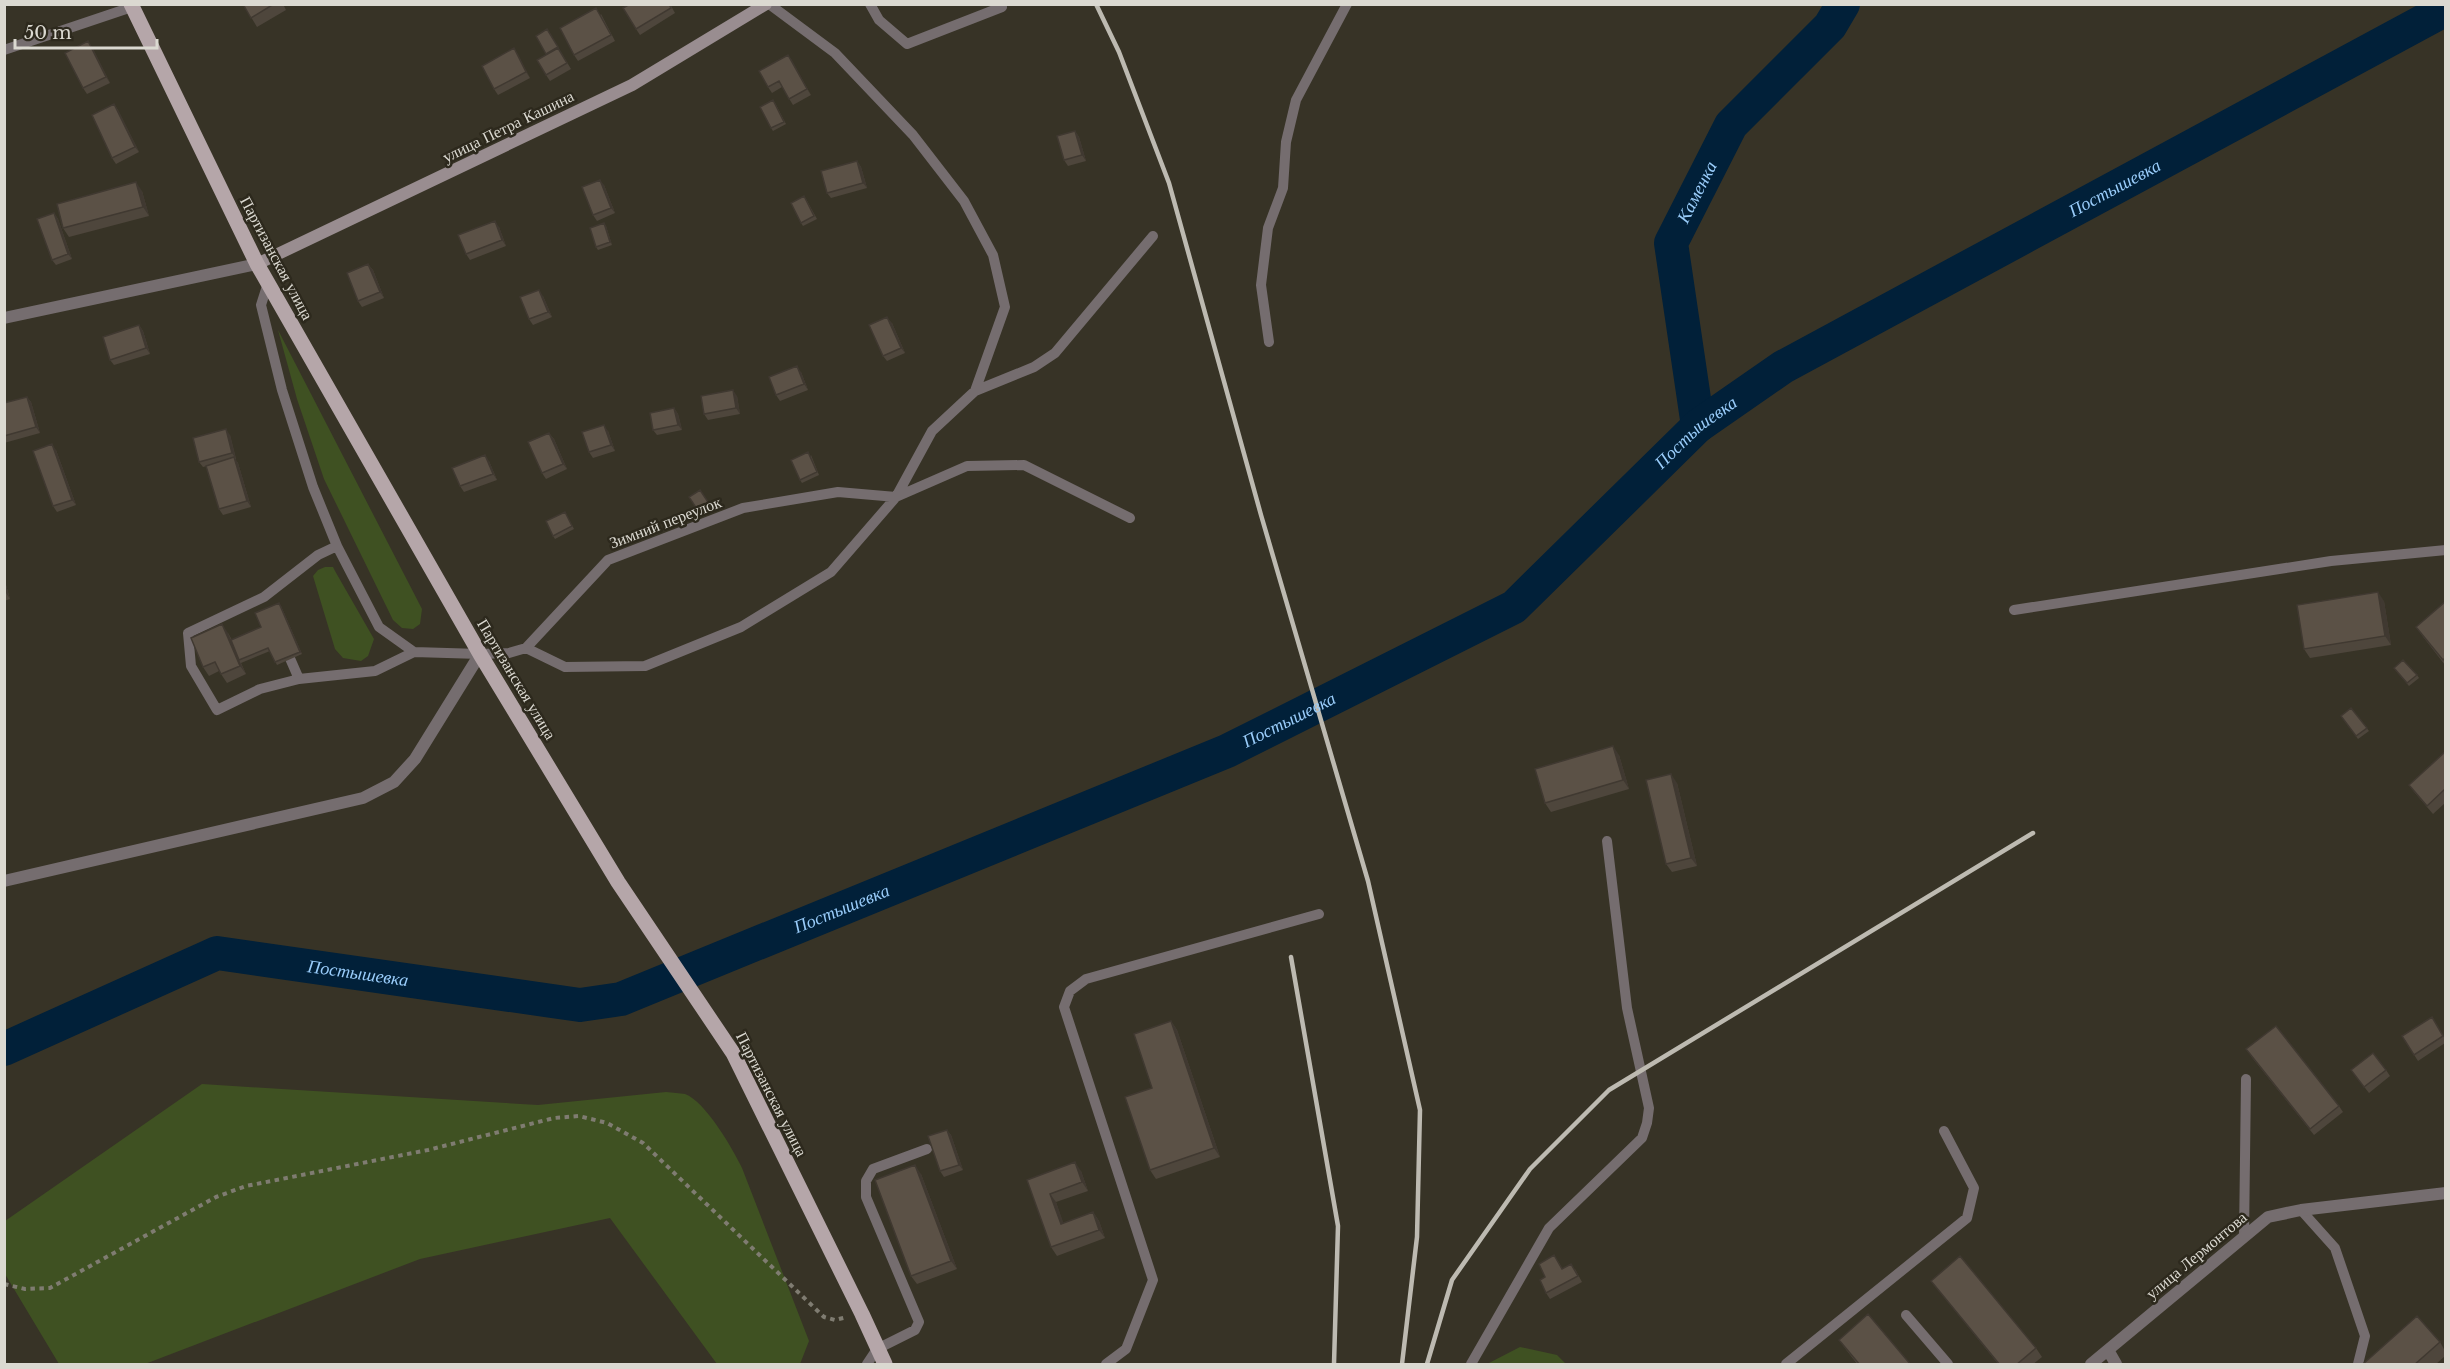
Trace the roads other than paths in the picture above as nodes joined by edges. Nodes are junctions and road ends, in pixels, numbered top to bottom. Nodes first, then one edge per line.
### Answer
1 (768, 4) edge
2 (870, 4) edge
3 (1347, 4) edge
4 (132, 6) edge
5 (1002, 7) dead end
6 (4, 50) edge
7 (1153, 236) dead end
8 (257, 264) junction
9 (268, 283) junction
10 (4, 318) edge
11 (1269, 342) dead end
12 (975, 391) junction
13 (896, 497) junction
14 (1130, 518) dead end
15 (337, 546) junction
16 (2445, 550) edge
17 (2014, 610) dead end
18 (281, 638) edge
19 (526, 648) junction
20 (414, 652) junction
21 (480, 654) junction
22 (299, 679) junction
23 (1607, 841) dead end
24 (4, 881) edge
25 (1319, 914) dead end
26 (2246, 1079) dead end
27 (1944, 1131) dead end
28 (927, 1149) edge
29 (2445, 1193) edge
30 (2301, 1210) junction
31 (2244, 1237) junction
32 (1906, 1315) dead end
33 (877, 1349) junction
34 (2108, 1350) junction
35 (867, 1365) edge
36 (885, 1365) edge
37 (1106, 1365) edge
38 (1471, 1365) edge
39 (1786, 1365) edge
40 (1948, 1365) edge
41 (2091, 1365) edge
42 (2116, 1365) edge
43 (2358, 1365) edge

1 - 8 main road, улица Петра Кашина
1 - 12 lane
2 - 5 lane
3 - 11 lane
4 - 6 lane
4 - 8 main road, Партизанская улица
7 - 12 lane
8 - 9 main road, Партизанская улица
8 - 10 street
9 - 15 lane
9 - 21 main road, Партизанская улица
12 - 13 lane
13 - 14 lane
13 - 19 lane, Зимний переулок
13 - 19 lane
15 - 20 lane
15 - 22 lane
16 - 17 lane
18 - 22 lane
19 - 21 lane
20 - 21 lane
20 - 22 lane
21 - 24 street
21 - 33 main road, Партизанская улица
23 - 38 lane
25 - 37 lane
26 - 31 lane
27 - 39 lane
28 - 33 lane
29 - 30 street, улица Лермонтова
30 - 31 street, улица Лермонтова
30 - 43 lane
31 - 34 street, улица Лермонтова
32 - 40 lane
33 - 35 lane
33 - 36 main road, Партизанская улица
34 - 41 street, улица Лермонтова
34 - 42 street

